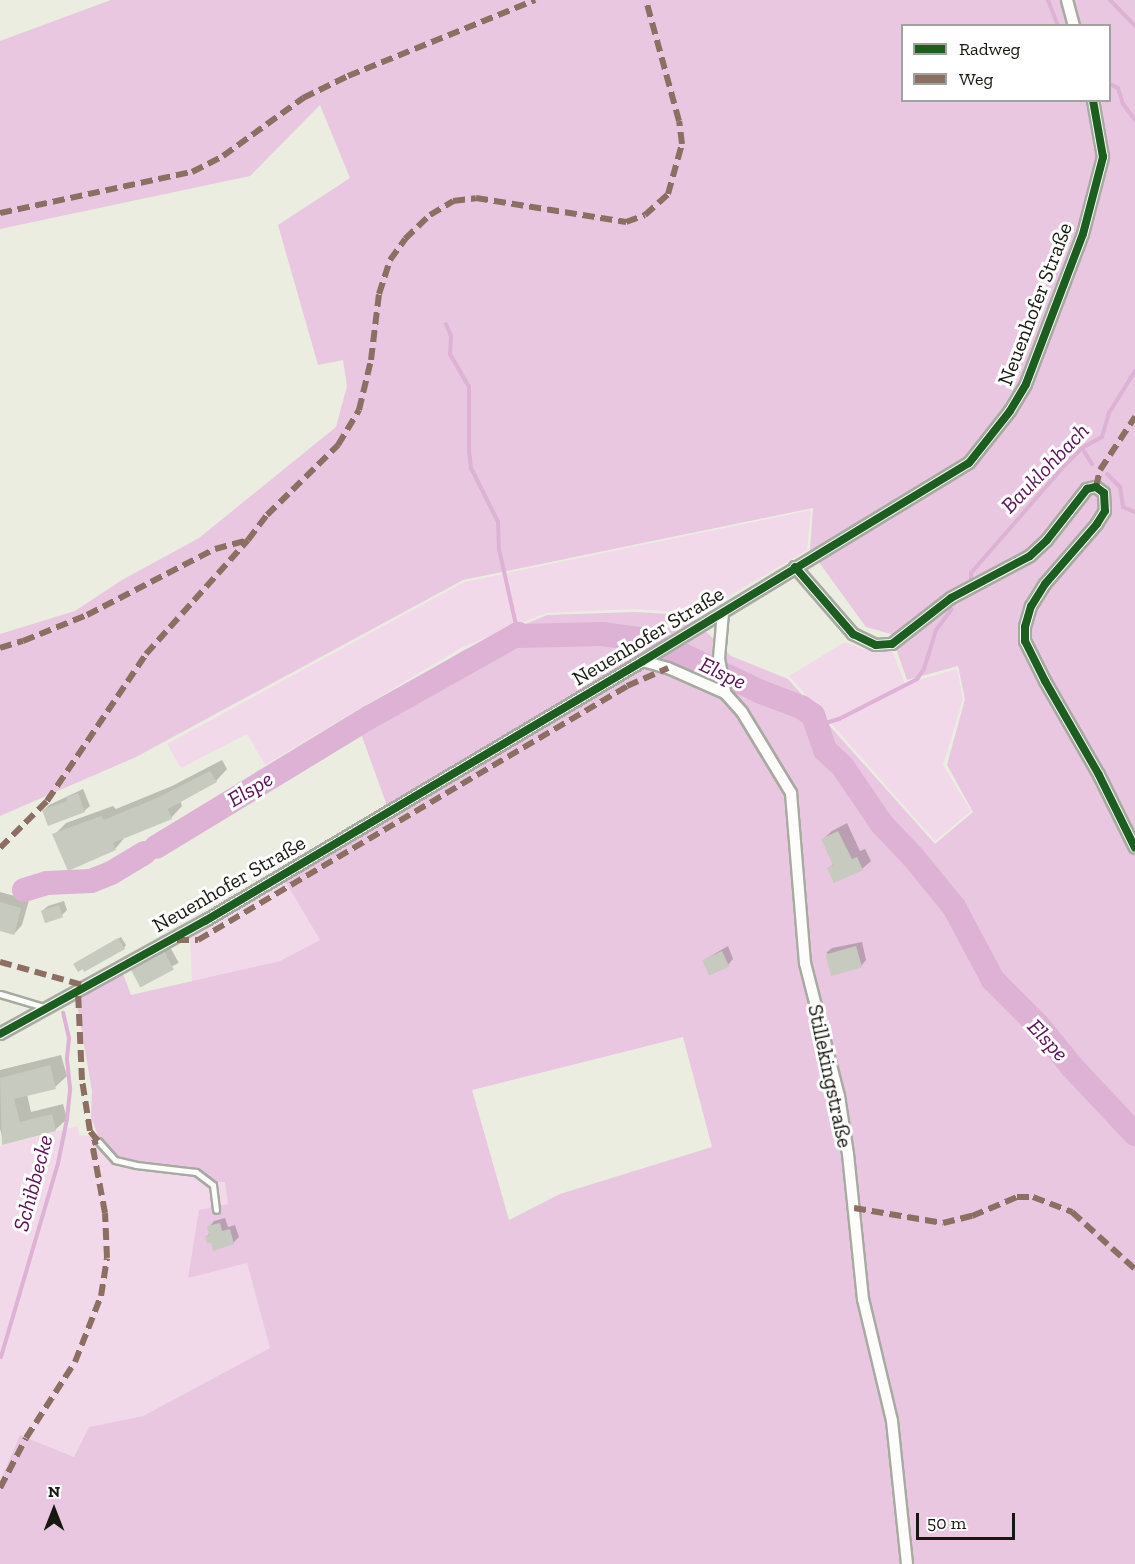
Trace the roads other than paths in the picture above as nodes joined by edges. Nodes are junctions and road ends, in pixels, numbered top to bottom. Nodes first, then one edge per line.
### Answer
1 (1067, 0) edge
2 (1073, 24) edge
3 (1093, 102) edge
4 (795, 567) junction
5 (723, 613) junction
6 (643, 661) junction
7 (725, 693) junction
8 (1135, 848) edge
9 (0, 994) edge
10 (48, 1009) junction
11 (0, 1034) edge
12 (98, 1141) dead end
13 (216, 1210) dead end
14 (908, 1564) edge

1 - 2 street
3 - 4 street, Neuenhofer Straße
4 - 5 street, Neuenhofer Straße
4 - 8 street
5 - 6 street, Neuenhofer Straße
5 - 7 street
6 - 7 street, Stillekingstraße
6 - 10 street, Neuenhofer Straße
7 - 14 street, Stillekingstraße
9 - 10 lane
10 - 11 street, Neuenhofer Straße
12 - 13 lane

